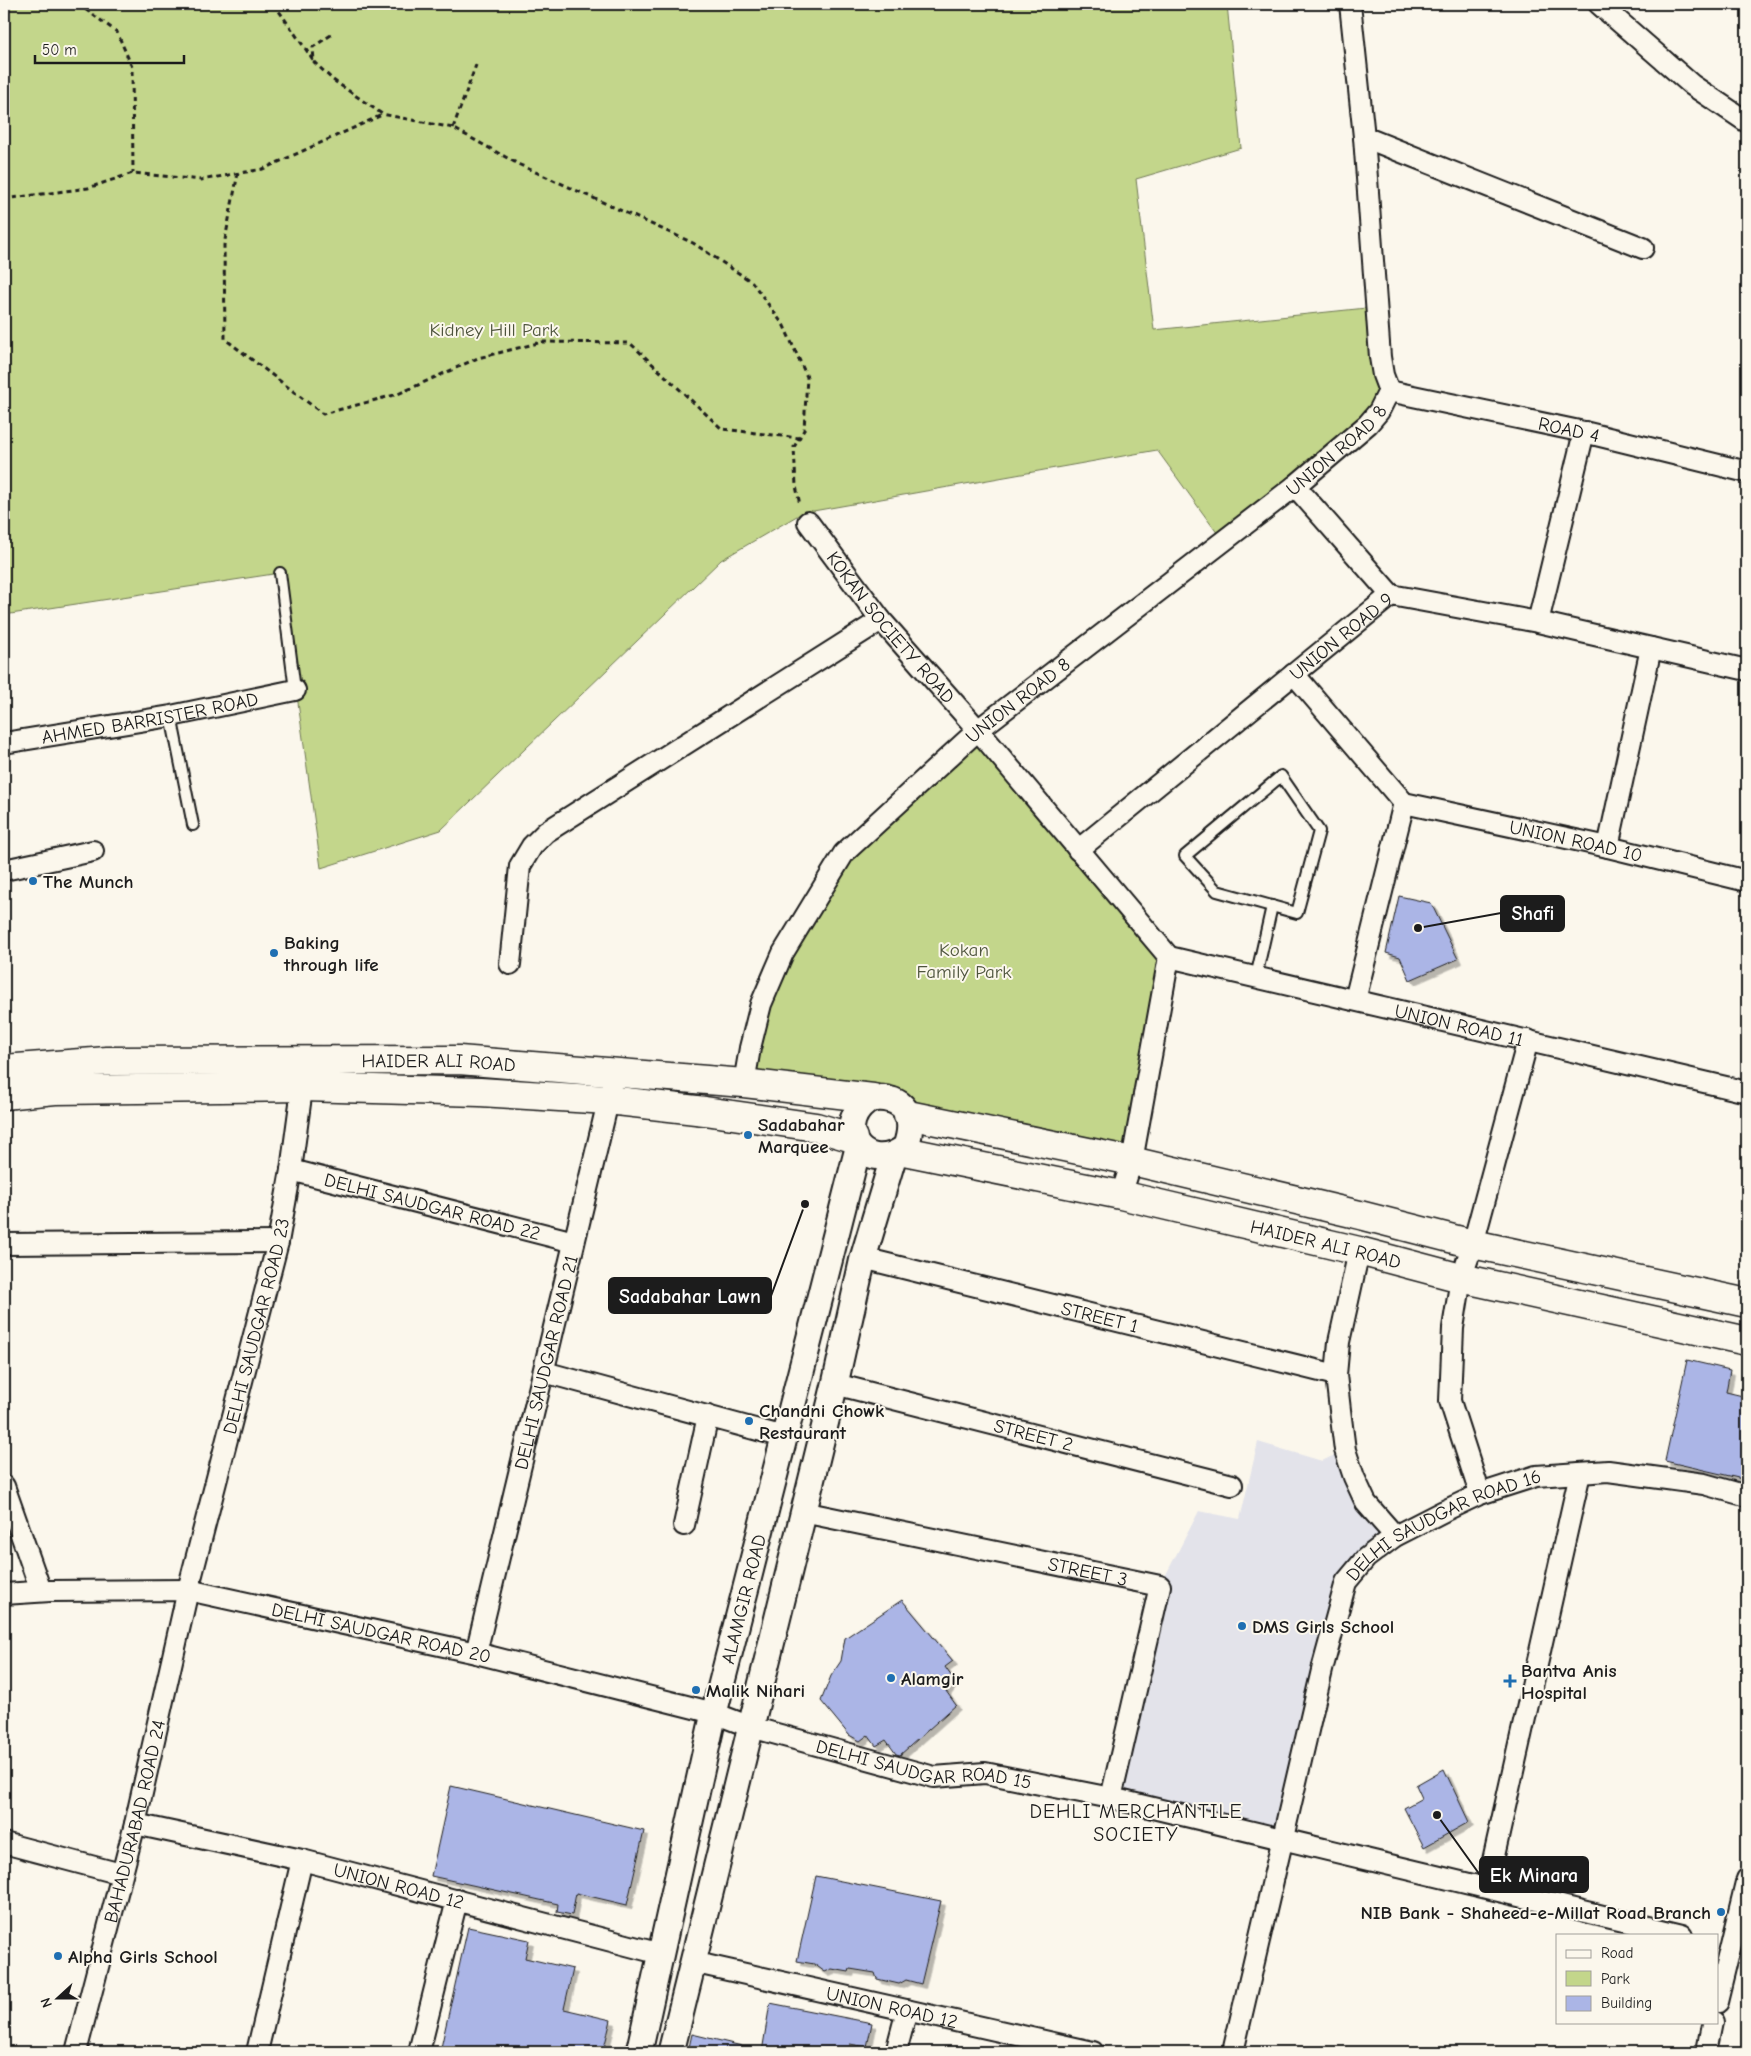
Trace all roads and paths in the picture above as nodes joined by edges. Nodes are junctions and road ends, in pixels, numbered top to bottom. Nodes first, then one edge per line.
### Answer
1 (78, 4) edge
2 (274, 4) edge
3 (1350, 4) edge
4 (1599, 4) edge
5 (332, 35) dead end
6 (314, 62) junction
7 (476, 65) dead end
8 (382, 114) junction
9 (1747, 122) edge
10 (453, 128) junction
11 (1364, 137) junction
12 (133, 173) junction
13 (238, 173) junction
14 (4, 199) edge
15 (1643, 248) dead end
16 (1389, 391) junction
17 (1584, 432) junction
18 (799, 438) junction
19 (1747, 472) edge
20 (1295, 486) junction
21 (808, 522) joint
22 (280, 573) dead end
23 (1391, 595) junction
24 (881, 620) junction
25 (1538, 622) junction
26 (1650, 648) junction
27 (1747, 670) edge
28 (1294, 674) junction
29 (295, 690) joint
30 (171, 716) junction
31 (978, 730) junction
32 (4, 743) edge
33 (1404, 803) junction
34 (193, 825) dead end
35 (1608, 847) junction
36 (1078, 850) junction
37 (93, 851) dead end
38 (4, 870) edge
39 (1747, 881) edge
40 (1272, 906) junction
41 (1170, 957) junction
42 (510, 964) dead end
43 (1256, 977) junction
44 (1355, 1000) junction
45 (1528, 1040) junction
46 (305, 1060) junction
47 (4, 1069) edge
48 (616, 1072) junction
49 (744, 1083) junction
50 (303, 1087) junction
51 (1747, 1092) edge
52 (4, 1094) edge
53 (873, 1098) junction
54 (608, 1100) junction
55 (908, 1115) junction
56 (856, 1143) junction
57 (899, 1153) junction
58 (1132, 1162) junction
59 (292, 1170) junction
60 (1121, 1195) junction
61 (278, 1242) junction
62 (574, 1242) junction
63 (4, 1244) edge
64 (1473, 1244) junction
65 (1359, 1251) junction
66 (863, 1258) junction
67 (1461, 1278) junction
68 (1747, 1303) edge
69 (1747, 1341) edge
70 (544, 1372) junction
71 (1336, 1375) junction
72 (835, 1384) junction
73 (708, 1416) junction
74 (784, 1437) junction
75 (1580, 1473) junction
76 (1232, 1485) dead end
77 (4, 1486) edge
78 (1480, 1494) junction
79 (1747, 1496) edge
80 (803, 1512) junction
81 (684, 1525) dead end
82 (1395, 1536) junction
83 (188, 1590) junction
84 (42, 1591) junction
85 (4, 1594) edge
86 (476, 1653) junction
87 (714, 1714) junction
88 (751, 1727) junction
89 (1111, 1798) junction
90 (135, 1824) junction
91 (1283, 1838) junction
92 (4, 1843) edge
93 (302, 1860) junction
94 (121, 1874) junction
95 (1747, 1879) edge
96 (1486, 1887) junction
97 (457, 1900) junction
98 (1678, 1934) edge
99 (1724, 1945) edge
100 (661, 1954) junction
101 (692, 1962) junction
102 (1718, 1994) edge
103 (907, 2010) junction
104 (1712, 2024) edge
105 (1060, 2049) edge
106 (76, 2052) edge
107 (257, 2052) edge
108 (419, 2052) edge
109 (639, 2052) edge
110 (671, 2052) edge
111 (896, 2052) edge
112 (1093, 2052) edge
113 (1233, 2052) edge
114 (1706, 2052) edge

1 - 12 path
2 - 6 path
3 - 11 street
4 - 9 street
5 - 6 path
6 - 8 path
7 - 10 path
8 - 10 path
8 - 13 path
10 - 18 path
11 - 15 street
11 - 16 street
12 - 13 path
12 - 14 path
13 - 18 path
16 - 17 street, ROAD 4
16 - 20 street, UNION ROAD 8
17 - 19 street, ROAD 4
17 - 25 street
18 - 21 path
20 - 23 street
20 - 31 street, UNION ROAD 8
21 - 24 street, KOKAN SOCIETY ROAD
22 - 29 lane
23 - 25 street, UNION ROAD 9
23 - 28 street, UNION ROAD 9
24 - 31 street, KOKAN SOCIETY ROAD
24 - 42 street
25 - 26 street, UNION ROAD 9
26 - 27 street, UNION ROAD 9
26 - 35 street
28 - 33 street
28 - 36 street, UNION ROAD 9
29 - 30 street, AHMED BARRISTER ROAD
30 - 32 street, AHMED BARRISTER ROAD
30 - 34 lane
31 - 36 street, KOKAN SOCIETY ROAD
31 - 49 street, UNION ROAD 8
33 - 35 street, UNION ROAD 10
33 - 44 street
35 - 39 street, UNION ROAD 10
36 - 41 street, KOKAN SOCIETY ROAD
37 - 38 street
40 - 40 lane
40 - 43 lane
41 - 43 street, UNION ROAD 11
41 - 58 street
43 - 44 street, UNION ROAD 11
44 - 45 street, UNION ROAD 11
45 - 51 street, UNION ROAD 11
45 - 64 street
46 - 47 main road, HAIDER ALI ROAD
46 - 48 main road, HAIDER ALI ROAD
46 - 50 street, DELHI SAUDGAR ROAD 23
48 - 49 main road, HAIDER ALI ROAD
48 - 54 street, DELHI SAUDGAR ROAD 21
49 - 53 main road, HAIDER ALI ROAD
50 - 52 main road, HAIDER ALI ROAD
50 - 54 main road, HAIDER ALI ROAD
50 - 59 street, DELHI SAUDGAR ROAD 23
53 - 55 street
53 - 56 street
54 - 56 main road, HAIDER ALI ROAD
54 - 62 street, DELHI SAUDGAR ROAD 21
55 - 57 street
55 - 58 main road, HAIDER ALI ROAD
56 - 57 street
56 - 74 street, ALAMGIR ROAD
57 - 60 main road, HAIDER ALI ROAD
57 - 66 street, ALAMGIR ROAD
58 - 60 street
58 - 64 main road, HAIDER ALI ROAD
59 - 61 street, DELHI SAUDGAR ROAD 23
59 - 62 street, DELHI SAUDGAR ROAD 22
60 - 65 main road, HAIDER ALI ROAD
61 - 63 street
61 - 83 street, DELHI SAUDGAR ROAD 23
62 - 70 street, DELHI SAUDGAR ROAD 21
64 - 67 street
64 - 68 main road, HAIDER ALI ROAD
65 - 67 main road, HAIDER ALI ROAD
65 - 71 street
66 - 71 street, STREET 1
66 - 72 street, ALAMGIR ROAD
67 - 69 main road, HAIDER ALI ROAD
67 - 78 street
70 - 73 street
70 - 86 street, DELHI SAUDGAR ROAD 21
71 - 82 street
72 - 76 street, STREET 2
72 - 80 street, ALAMGIR ROAD
73 - 74 street
73 - 81 street
74 - 87 street, ALAMGIR ROAD
75 - 78 street, DELHI SAUDGAR ROAD 16
75 - 79 street, DELHI SAUDGAR ROAD 16
75 - 96 street
77 - 84 street
78 - 82 street, DELHI SAUDGAR ROAD 16
80 - 88 street, ALAMGIR ROAD
80 - 89 street, STREET 3
82 - 91 street, DELHI SAUDGAR ROAD 16
83 - 84 street, DELHI SAUDGAR ROAD 20
83 - 86 street, DELHI SAUDGAR ROAD 20
83 - 90 street, BAHADURABAD ROAD 24
84 - 85 street, DELHI SAUDGAR ROAD 20
86 - 87 street, DELHI SAUDGAR ROAD 20
87 - 88 street, DELHI SAUDGAR ROAD 20
87 - 100 street, ALAMGIR ROAD
88 - 89 street, DELHI SAUDGAR ROAD 15
88 - 101 street, ALAMGIR ROAD
89 - 91 street, DELHI SAUDGAR ROAD 15
90 - 93 street, UNION ROAD 12
90 - 94 street, BAHADURABAD ROAD 24
91 - 96 street, DELHI SAUDGAR ROAD 15
91 - 113 street, DELHI SAUDGAR ROAD 16
92 - 94 street
93 - 97 street, UNION ROAD 12
93 - 107 street
94 - 106 street, BAHADURABAD ROAD 24
95 - 99 street
96 - 98 street, DELHI SAUDGAR ROAD 15
97 - 100 street, UNION ROAD 12
97 - 108 street
99 - 102 street
100 - 109 street, ALAMGIR ROAD
101 - 103 street, UNION ROAD 12
101 - 110 street, ALAMGIR ROAD
103 - 105 street, UNION ROAD 12
103 - 111 street
104 - 114 street
105 - 112 street, UNION ROAD 12

